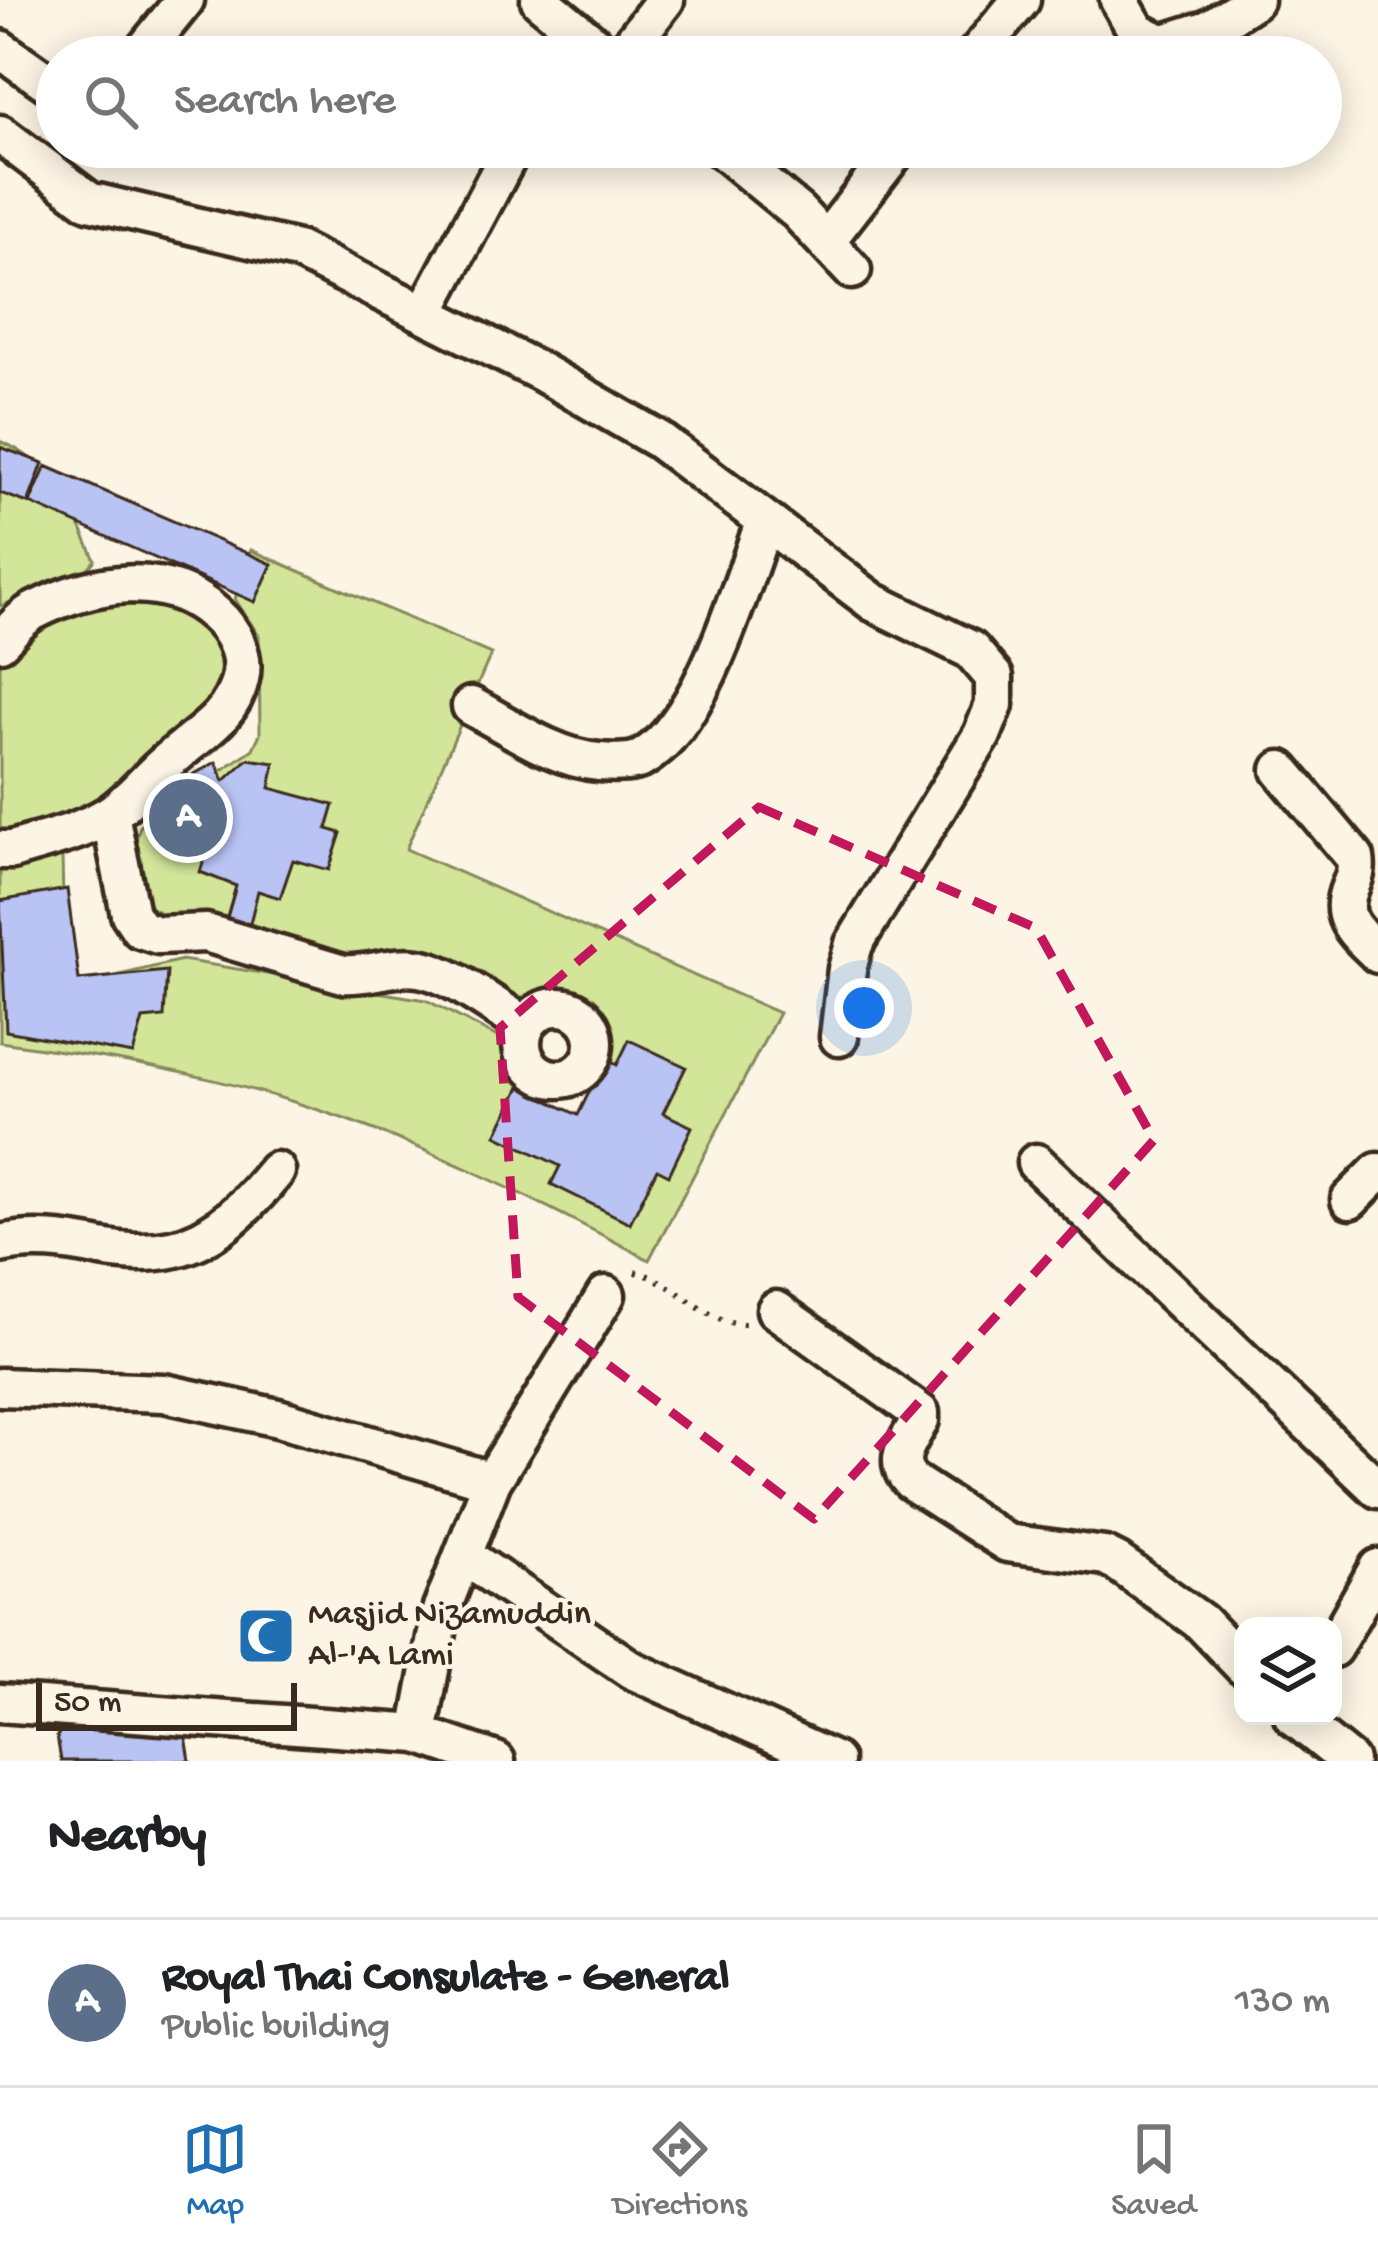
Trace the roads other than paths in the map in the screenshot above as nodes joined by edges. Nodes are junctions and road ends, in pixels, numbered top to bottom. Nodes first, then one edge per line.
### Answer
1 (185, 0) edge
2 (540, 0) edge
3 (665, 0) edge
4 (1021, 0) edge
5 (1119, 0) edge
6 (1254, 0) edge
7 (157, 36) edge
8 (563, 36) edge
9 (637, 36) edge
10 (991, 36) edge
11 (1147, 36) edge
12 (1187, 36) edge
13 (0, 49) edge
14 (36, 74) edge
15 (0, 134) edge
16 (36, 149) edge
17 (67, 168) edge
18 (502, 168) edge
19 (745, 168) edge
20 (883, 168) edge
21 (826, 242) junction
22 (852, 269) dead end
23 (426, 311) junction
24 (765, 521) junction
25 (16, 614) edge
26 (0, 642) edge
27 (471, 706) dead end
28 (1281, 770) dead end
29 (110, 814) junction
30 (0, 850) edge
31 (1378, 954) edge
32 (526, 1026) dead end
33 (839, 1036) dead end
34 (1036, 1163) dead end
35 (276, 1171) dead end
36 (1378, 1172) edge
37 (1350, 1200) dead end
38 (0, 1244) edge
39 (606, 1295) road end
40 (776, 1310) road end
41 (0, 1388) edge
42 (492, 1481) junction
43 (1378, 1490) edge
44 (463, 1555) junction
45 (1378, 1568) edge
46 (1342, 1632) edge
47 (1234, 1657) edge
48 (0, 1703) edge
49 (1304, 1725) edge
50 (418, 1734) junction
51 (340, 1745) edge
52 (496, 1761) edge
53 (834, 1761) edge
54 (1349, 1761) edge

1 - 7 street
2 - 8 street
3 - 9 street
4 - 10 street
5 - 11 street
6 - 12 street
13 - 14 street
15 - 16 street
17 - 23 street
18 - 23 street
19 - 21 street
20 - 21 street
21 - 22 street
23 - 24 street
24 - 27 street
24 - 33 street
25 - 26 street
25 - 29 street
28 - 31 street
29 - 30 street
29 - 32 street
34 - 43 street
35 - 38 street
36 - 37 street
39 - 42 street
40 - 47 street
41 - 42 street
42 - 44 street
44 - 50 street
44 - 53 street
45 - 46 street
48 - 51 street
49 - 54 street
50 - 51 street
50 - 52 street

